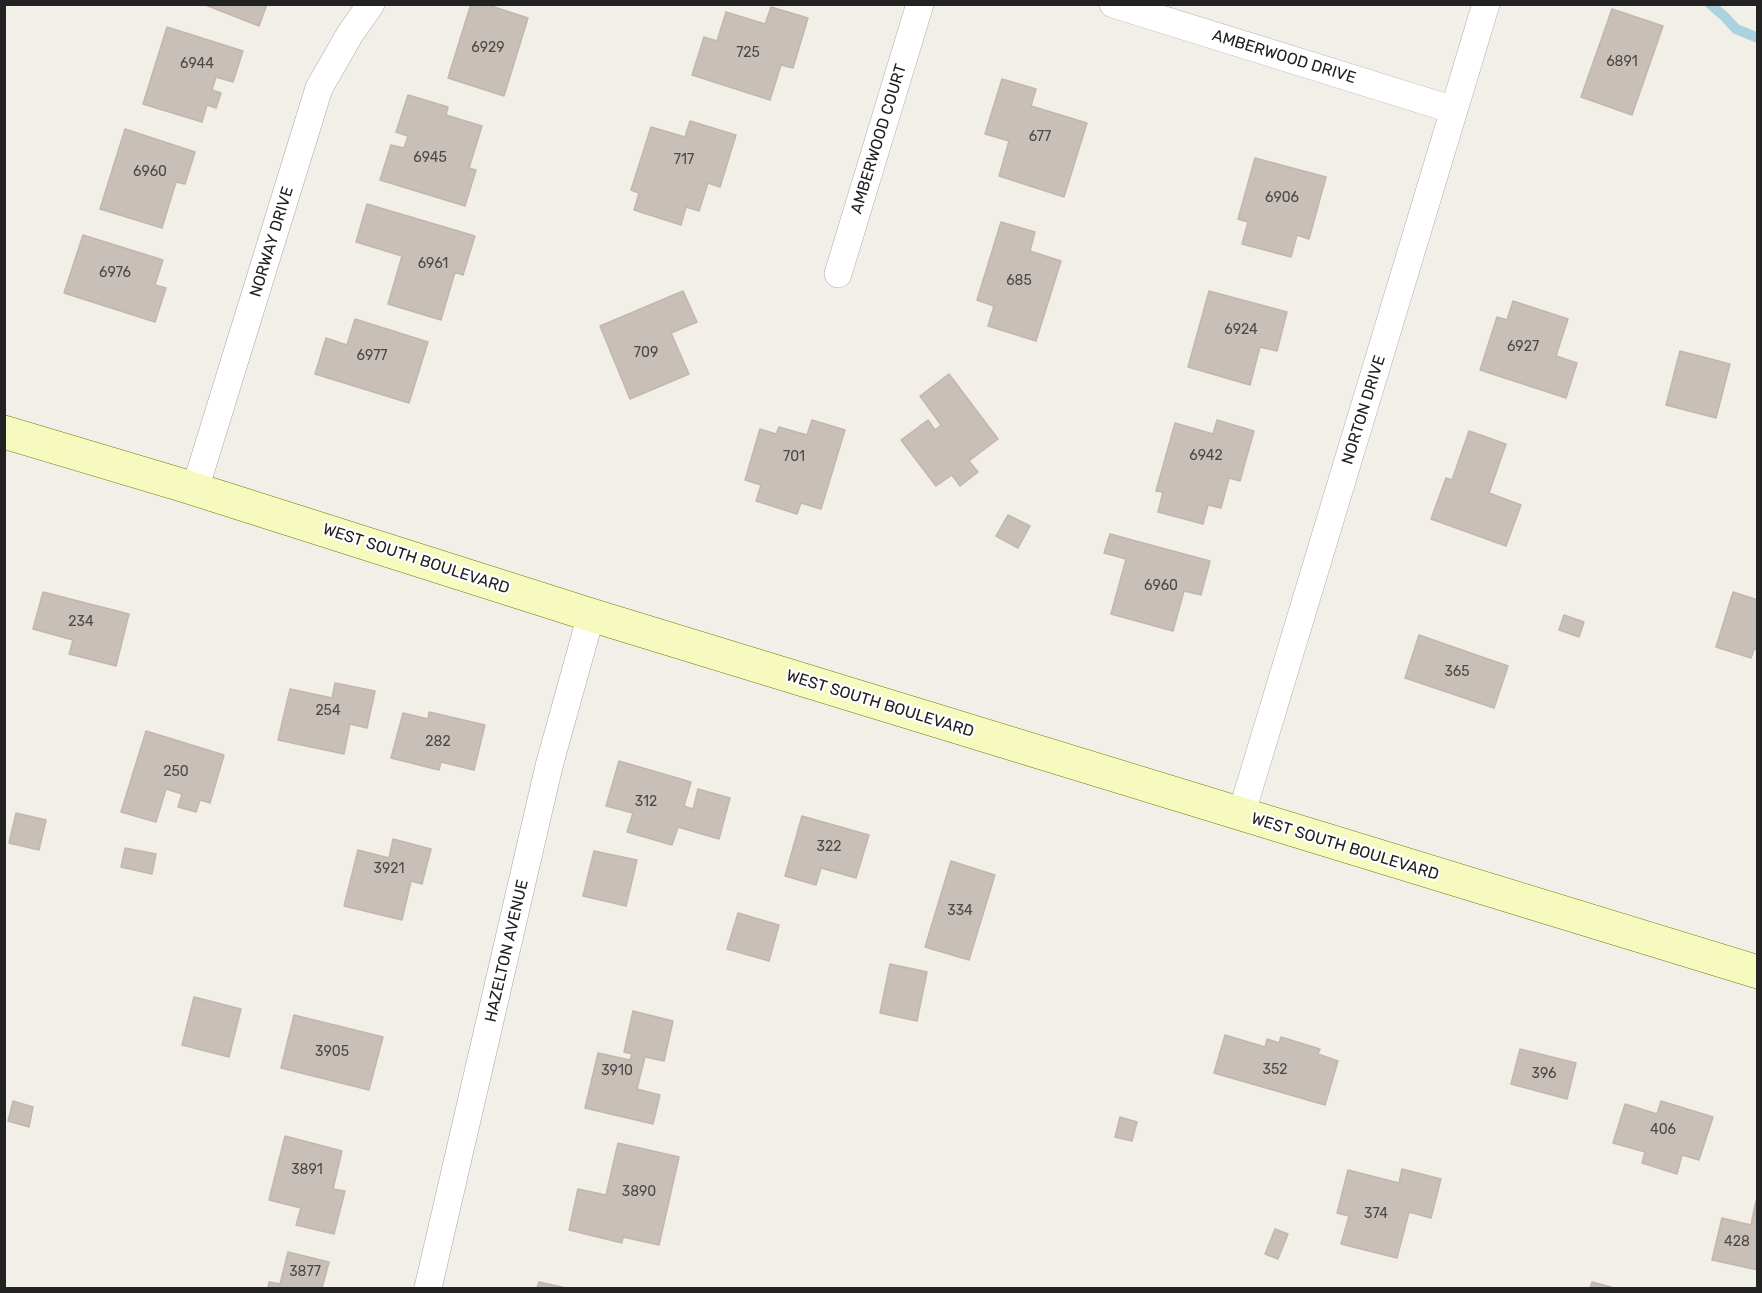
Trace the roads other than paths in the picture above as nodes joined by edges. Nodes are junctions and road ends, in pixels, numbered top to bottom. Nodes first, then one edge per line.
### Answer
1 (371, 4) edge
2 (920, 4) edge
3 (1113, 4) edge
4 (1486, 4) edge
5 (1454, 110) junction
6 (838, 274) dead end
7 (4, 432) edge
8 (195, 489) junction
9 (591, 615) junction
10 (1241, 815) junction
11 (1758, 972) edge
12 (428, 1288) edge

1 - 8 street, NORWAY DRIVE
2 - 6 street, AMBERWOOD COURT
3 - 5 street, AMBERWOOD DRIVE
4 - 5 street, NORTON DRIVE
5 - 10 street, NORTON DRIVE
7 - 8 street, WEST SOUTH BOULEVARD
8 - 9 street, WEST SOUTH BOULEVARD
9 - 10 street, WEST SOUTH BOULEVARD
9 - 12 street, HAZELTON AVENUE
10 - 11 street, WEST SOUTH BOULEVARD

